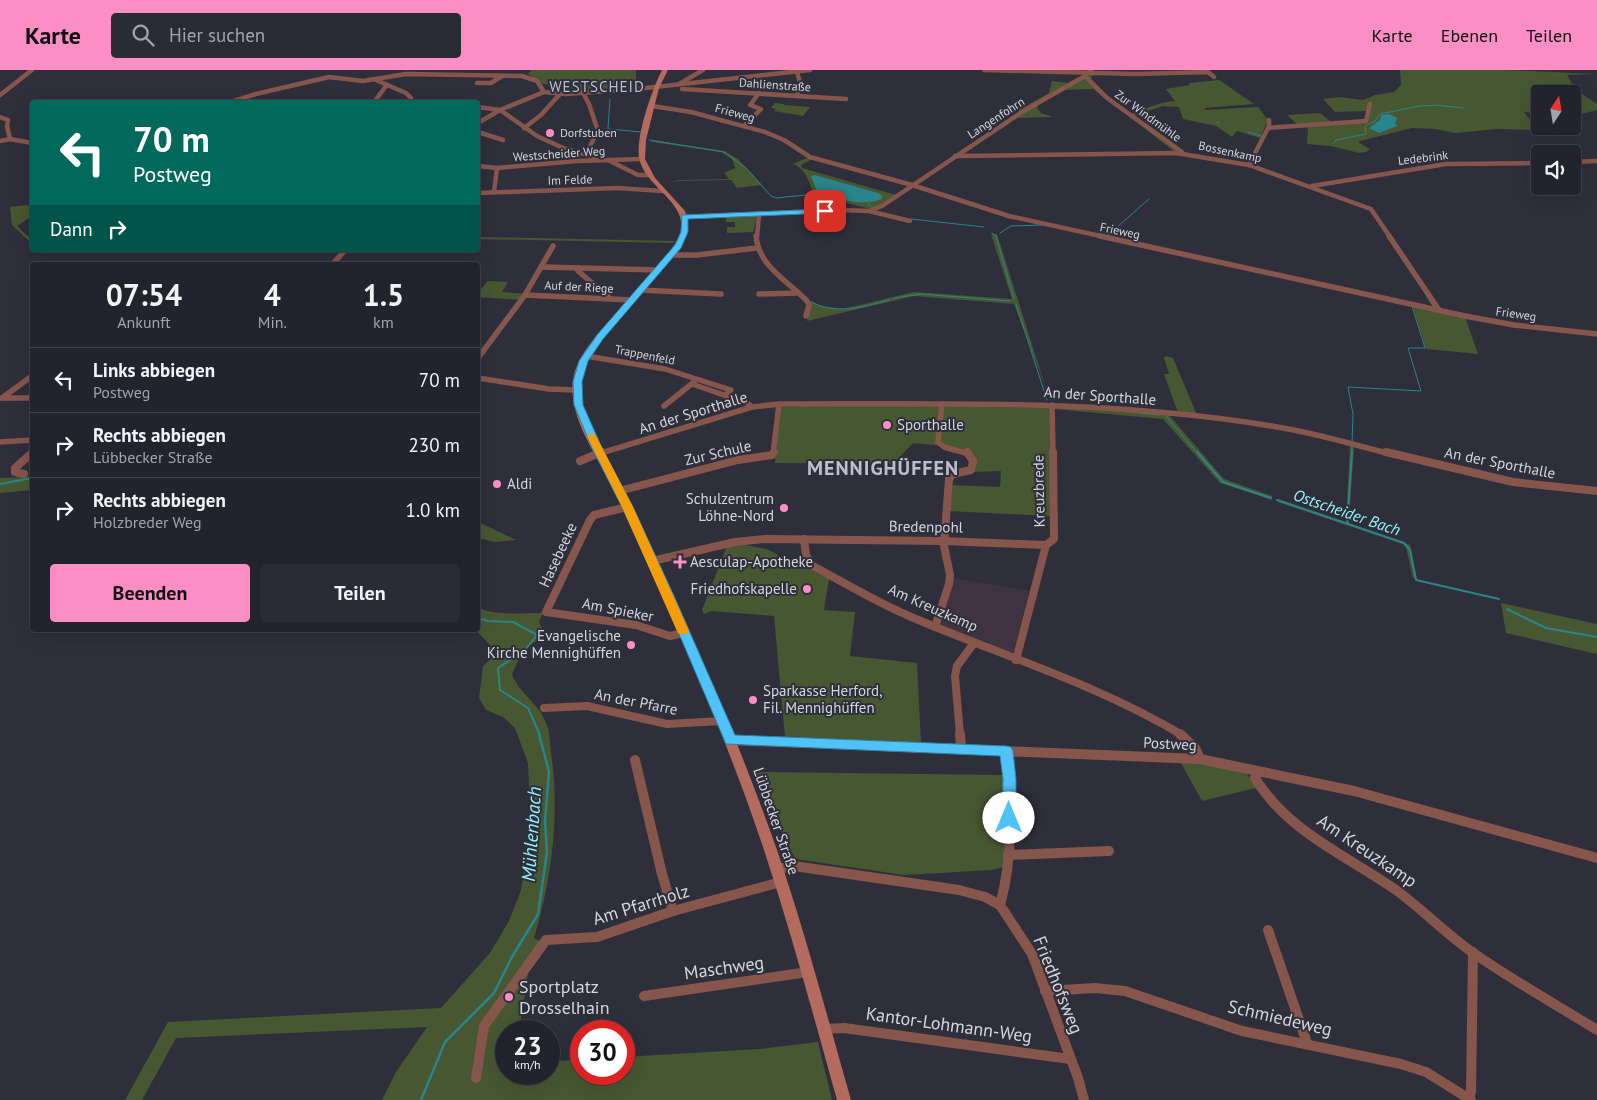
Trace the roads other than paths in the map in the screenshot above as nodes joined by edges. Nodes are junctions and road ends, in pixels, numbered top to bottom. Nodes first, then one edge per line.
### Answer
1 (32, 70) edge
2 (529, 70) edge
3 (665, 70) edge
4 (703, 70) edge
5 (754, 70) edge
6 (803, 70) edge
7 (810, 70) edge
8 (984, 70) edge
9 (1090, 71) edge
10 (797, 72) junction
11 (458, 76) junction
12 (502, 76) junction
13 (522, 76) junction
14 (1085, 76) junction
15 (321, 77) junction
16 (333, 77) junction
17 (1214, 77) dead end
18 (744, 78) junction
19 (376, 80) junction
20 (452, 82) dead end
21 (477, 83) dead end
22 (386, 86) junction
23 (676, 86) junction
24 (656, 88) junction
25 (544, 92) junction
26 (583, 93) junction
27 (560, 94) junction
28 (759, 94) junction
29 (0, 95) edge
30 (796, 96) junction
31 (236, 100) edge
32 (376, 100) edge
33 (411, 100) edge
34 (846, 100) dead end
35 (1370, 104) dead end
36 (652, 106) junction
37 (480, 107) edge
38 (500, 110) junction
39 (0, 117) edge
40 (1269, 120) dead end
41 (480, 122) edge
42 (744, 126) junction
43 (524, 128) junction
44 (1268, 128) junction
45 (480, 133) edge
46 (10, 139) junction
47 (503, 140) dead end
48 (0, 141) edge
49 (30, 143) edge
50 (1178, 152) junction
51 (586, 154) junction
52 (955, 156) junction
53 (642, 159) junction
54 (596, 160) junction
55 (608, 160) junction
56 (1597, 161) edge
57 (1581, 162) edge
58 (1531, 163) edge
59 (1249, 165) junction
60 (480, 166) edge
61 (497, 168) junction
62 (650, 175) junction
63 (912, 185) junction
64 (1310, 186) junction
65 (663, 190) junction
66 (494, 192) junction
67 (480, 193) edge
68 (869, 211) junction
69 (760, 215) junction
70 (684, 217) junction
71 (910, 221) dead end
72 (553, 246) dead end
73 (757, 248) junction
74 (343, 252) edge
75 (671, 255) junction
76 (335, 262) edge
77 (541, 267) junction
78 (578, 268) junction
79 (659, 270) junction
80 (642, 290) junction
81 (798, 293) junction
82 (721, 294) dead end
83 (759, 294) dead end
84 (525, 295) junction
85 (611, 299) junction
86 (632, 300) junction
87 (1438, 310) junction
88 (806, 316) dead end
89 (1597, 334) edge
90 (480, 355) edge
91 (586, 356) junction
92 (30, 377) edge
93 (480, 378) edge
94 (698, 379) junction
95 (692, 384) junction
96 (577, 390) junction
97 (726, 395) junction
98 (30, 398) edge
99 (779, 404) junction
100 (942, 404) junction
101 (1052, 405) junction
102 (664, 406) dead end
103 (752, 407) junction
104 (30, 440) edge
105 (0, 442) edge
106 (600, 454) junction
107 (30, 456) edge
108 (580, 461) dead end
109 (24, 474) dead end
110 (1597, 490) edge
111 (619, 491) junction
112 (628, 507) junction
113 (804, 539) junction
114 (944, 541) junction
115 (1046, 545) junction
116 (652, 561) junction
117 (546, 612) joint
118 (935, 627) junction
119 (684, 633) junction
120 (974, 643) junction
121 (1016, 660) junction
122 (544, 708) dead end
123 (722, 721) junction
124 (730, 740) junction
125 (961, 748) junction
126 (1006, 751) junction
127 (1200, 759) junction
128 (635, 760) dead end
129 (1258, 771) junction
130 (1109, 851) dead end
131 (1008, 855) junction
132 (1597, 858) edge
133 (776, 869) junction
134 (781, 882) junction
135 (1000, 905) junction
136 (673, 911) junction
137 (1268, 930) dead end
138 (1473, 952) junction
139 (808, 972) junction
140 (1045, 991) junction
141 (644, 996) dead end
142 (824, 1029) junction
143 (1597, 1030) edge
144 (1308, 1043) junction
145 (1070, 1059) junction
146 (476, 1078) dead end
147 (1470, 1099) edge
148 (844, 1100) edge
149 (1084, 1100) edge

1 - 29 street
2 - 13 street
3 - 24 main road
4 - 23 street
5 - 18 street
6 - 7 street
6 - 10 street
8 - 9 street
9 - 14 street, Langenfohrn
9 - 17 street
10 - 18 street
10 - 30 street
11 - 12 street
11 - 19 street
11 - 20 street
12 - 13 street
12 - 21 street
13 - 25 street
14 - 50 street, Zur Windmühle
14 - 52 street, Langenfohrn
15 - 16 street
15 - 16 street
15 - 31 street
16 - 19 street
18 - 23 street
19 - 22 street
22 - 32 street
22 - 33 street
23 - 24 street
23 - 28 street, Dahlienstraße
24 - 26 street
24 - 36 main road
25 - 27 street
25 - 38 street
26 - 27 street
26 - 51 street
27 - 43 street
28 - 30 street, Dahlienstraße
28 - 42 street
30 - 34 street, Dahlienstraße
35 - 44 street
36 - 42 street, Frieweg
36 - 53 main road
37 - 38 street
38 - 41 street
38 - 43 street
39 - 46 street
40 - 44 street
42 - 63 street, Frieweg
43 - 51 street
44 - 59 street
45 - 47 street
46 - 48 street
46 - 49 street
50 - 52 street, Bossenkamp
50 - 59 street, Bossenkamp
51 - 54 street
52 - 63 street, Langenfohrn
53 - 55 street, Westscheider Weg
53 - 62 main road
54 - 55 street, Westscheider Weg
54 - 61 street, Westscheider Weg
55 - 62 street
56 - 57 street
58 - 64 street, Ledebrink
59 - 64 street, Bossenkamp
60 - 61 street, Westscheider Weg
61 - 66 street
62 - 65 main road
63 - 68 street, Langenfohrn
63 - 87 street, Frieweg
64 - 87 street, Bossenkamp
65 - 66 street, Im Felde
65 - 70 main road
66 - 67 street, Im Felde
68 - 69 street
68 - 71 street
69 - 70 street
69 - 73 street
70 - 75 main road, Lübbecker Straße
72 - 77 street, Auf der Riege
73 - 75 street
73 - 81 street
74 - 76 street
75 - 79 main road, Lübbecker Straße
77 - 78 street
77 - 84 street, Auf der Riege
78 - 79 street
78 - 85 street
79 - 80 main road, Lübbecker Straße
80 - 82 street
80 - 86 main road, Lübbecker Straße
81 - 83 street
81 - 88 street
84 - 85 street, Auf der Riege
84 - 90 street, Auf der Riege
85 - 86 street, Auf der Riege
86 - 91 main road, Lübbecker Straße
87 - 89 street, Frieweg
91 - 94 street, Trappenfeld
91 - 96 main road, Lübbecker Straße
92 - 98 street
93 - 96 street
94 - 95 street
94 - 97 street, Trappenfeld
95 - 97 street, Trappenfeld
95 - 102 street
96 - 106 main road, Lübbecker Straße
97 - 103 street, Trappenfeld
99 - 100 street, An der Sporthalle
99 - 103 street, An der Sporthalle
99 - 111 street, Zur Schule
100 - 101 street, An der Sporthalle
100 - 114 street
101 - 110 street, An der Sporthalle
101 - 115 street, Kreuzbrede
103 - 106 street, An der Sporthalle
104 - 105 street
106 - 108 street
106 - 111 main road, Lübbecker Straße
107 - 109 street
111 - 112 main road, Lübbecker Straße
112 - 116 main road, Lübbecker Straße
112 - 117 street, Hasebeeke
113 - 114 street, Bredenpohl
113 - 116 street
113 - 118 street, Am Kreuzkamp
114 - 115 street, Bredenpohl
114 - 118 street
115 - 121 street, Kreuzbrede
116 - 119 main road, Lübbecker Straße
117 - 119 street, Am Spieker
118 - 120 street, Am Kreuzkamp
119 - 123 main road, Lübbecker Straße
120 - 121 street, Am Kreuzkamp
120 - 125 street
121 - 127 street, Am Kreuzkamp
122 - 123 street, An der Pfarre
123 - 124 main road, Lübbecker Straße
124 - 125 street, Postweg
124 - 133 main road, Lübbecker Straße
125 - 126 street, Postweg
126 - 127 street, Postweg
126 - 131 street
127 - 129 street, Postweg
128 - 136 street
129 - 132 street, Postweg
129 - 138 street, Am Kreuzkamp
130 - 131 street
131 - 135 street
133 - 134 main road, Lübbecker Straße
133 - 135 street
134 - 136 street, Am Pfarrholz
134 - 139 main road, Lübbecker Straße
135 - 140 street, Friedhofsweg
136 - 146 street, Am Pfarrholz
137 - 144 street
138 - 143 street, Am Kreuzkamp
138 - 147 street
139 - 141 street, Maschweg
139 - 142 main road, Lübbecker Straße
140 - 144 street, Schmiedeweg
140 - 145 street, Friedhofsweg
142 - 145 street, Kantor-Lohmann-Weg
142 - 148 main road, Lübbecker Straße
144 - 147 street, Schmiedeweg
145 - 149 street, Friedhofsweg

